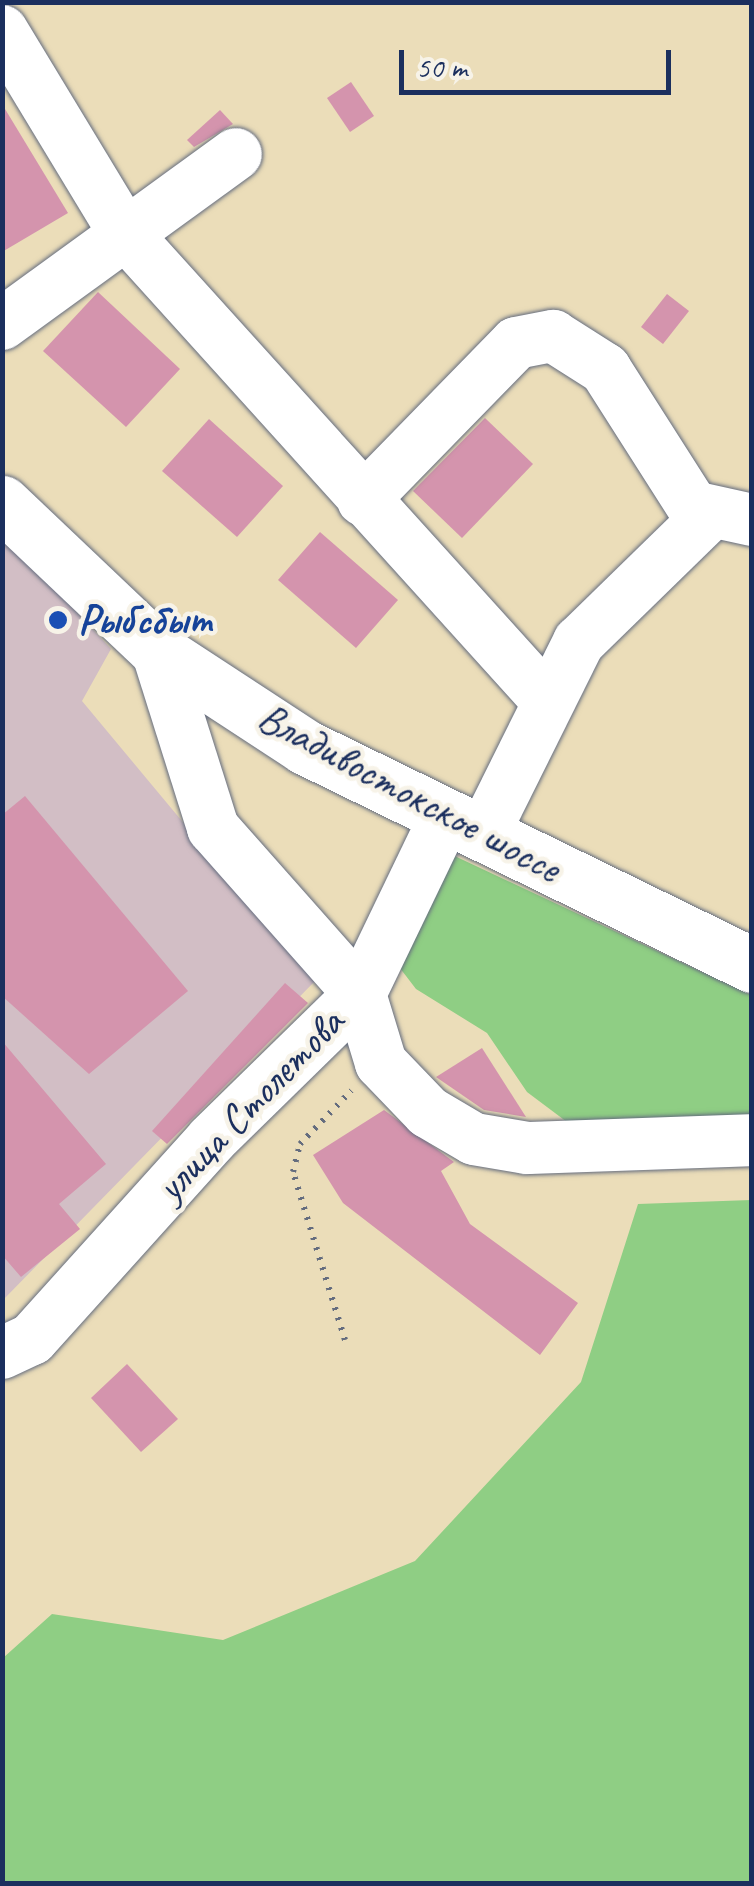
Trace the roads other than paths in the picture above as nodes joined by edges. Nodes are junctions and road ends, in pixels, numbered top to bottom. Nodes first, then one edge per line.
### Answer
1 (2, 30) edge
2 (236, 154) dead end
3 (123, 231) junction
4 (2, 324) edge
5 (364, 500) junction
6 (2, 503) edge
7 (730, 518) edge
8 (157, 650) junction
9 (544, 697) junction
10 (464, 826) junction
11 (752, 965) edge
12 (360, 994) junction
13 (752, 1140) edge
14 (2, 1353) edge

1 - 3 street
2 - 3 street
3 - 4 street
3 - 5 street
5 - 7 street
5 - 9 street
6 - 8 highway, Владивостокское шоссе
7 - 9 street, улица Столетова
8 - 10 highway, Владивостокское шоссе
8 - 12 street
9 - 10 street, улица Столетова
10 - 11 highway, Владивостокское шоссе
10 - 12 street, улица Столетова
12 - 13 street
12 - 14 street, улица Столетова

